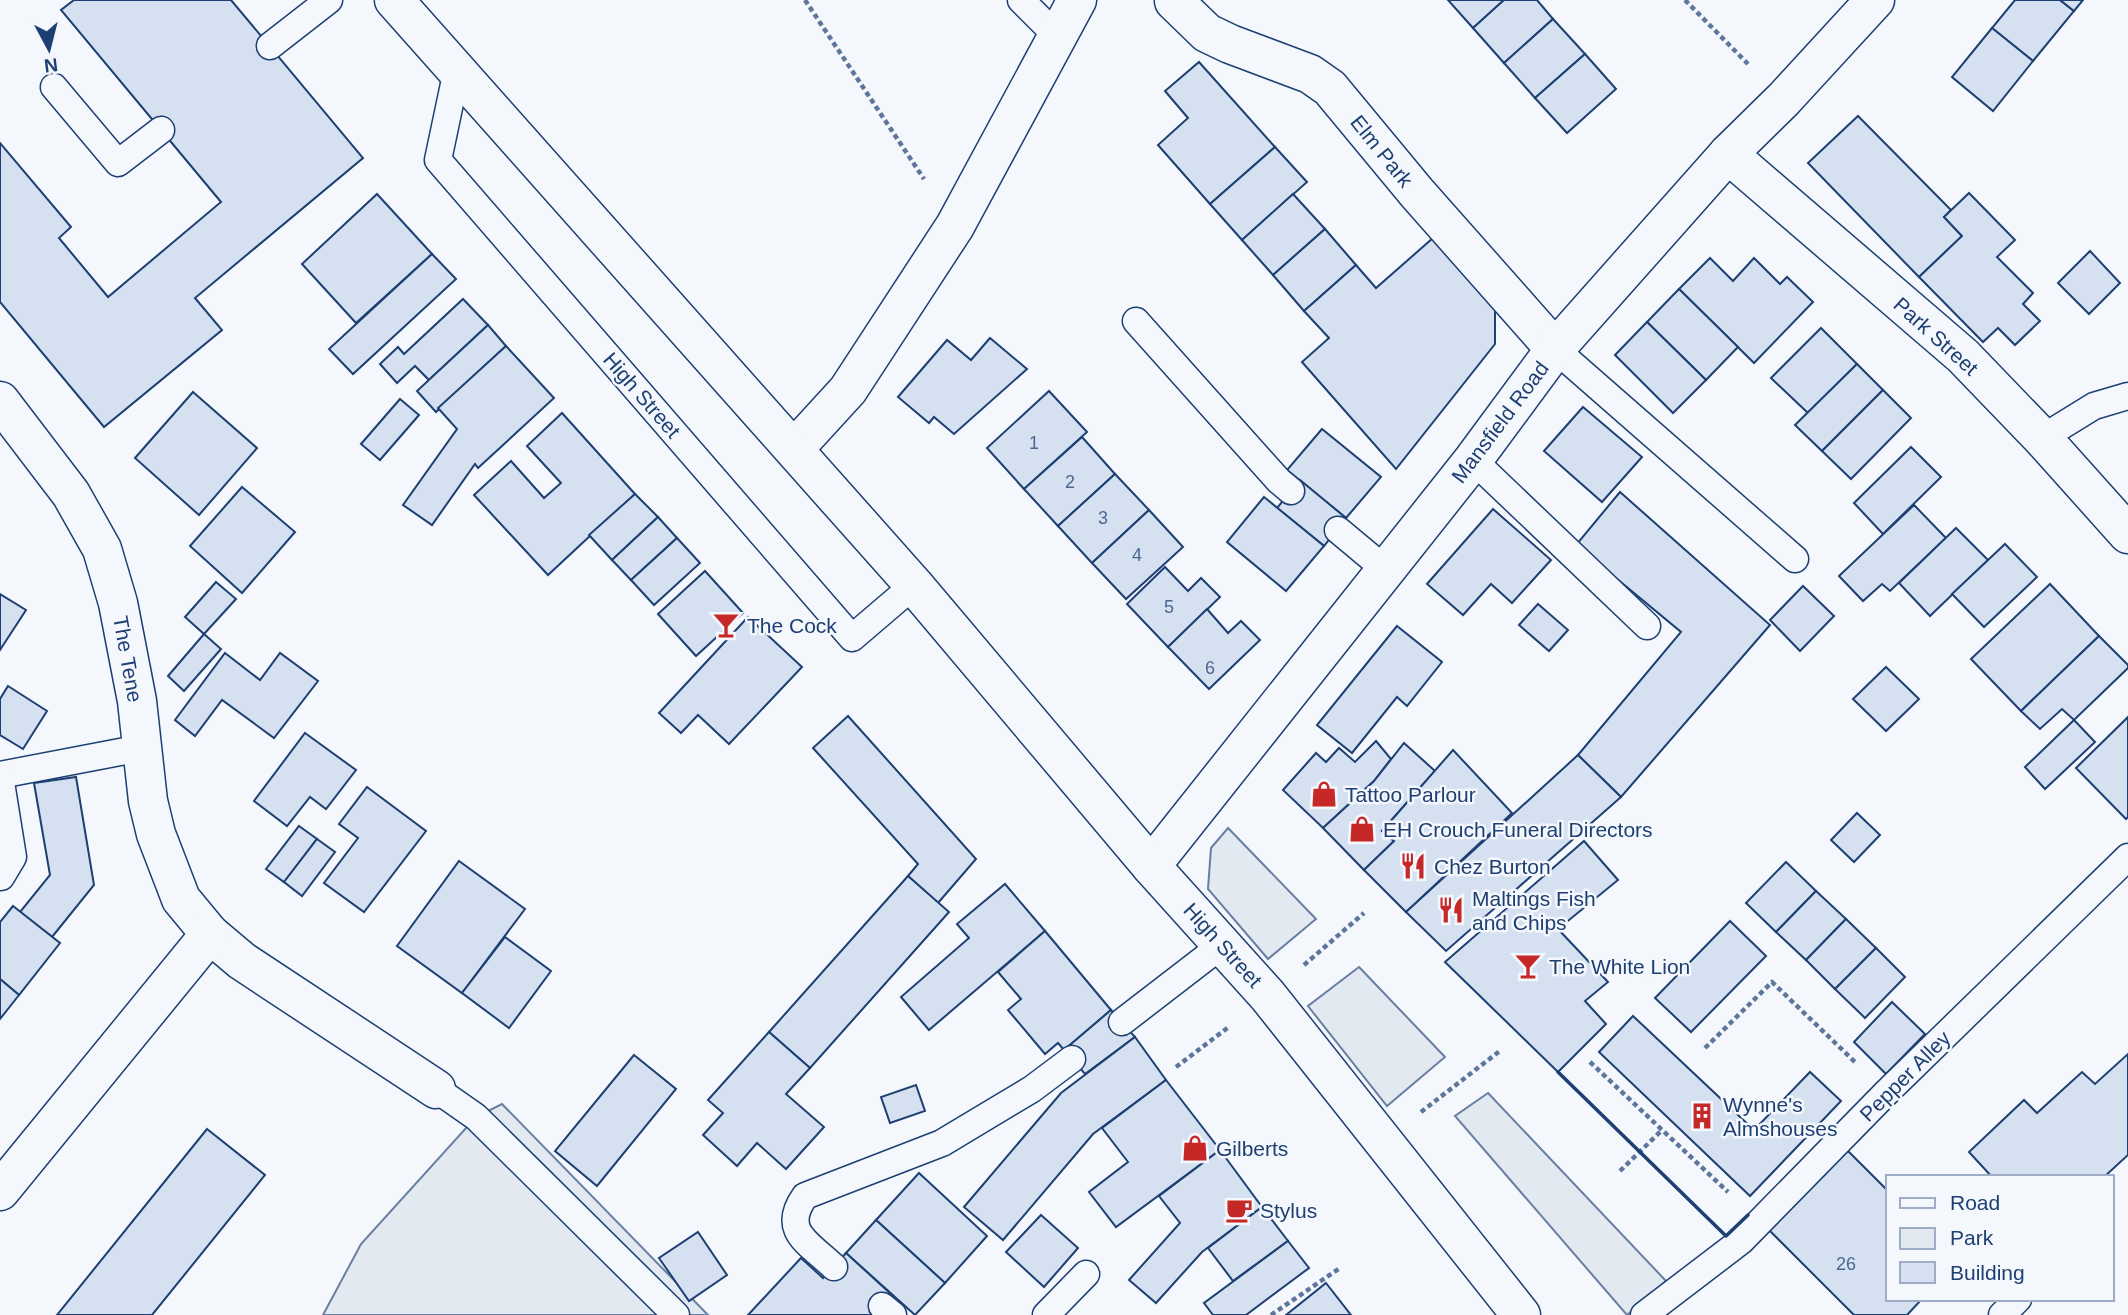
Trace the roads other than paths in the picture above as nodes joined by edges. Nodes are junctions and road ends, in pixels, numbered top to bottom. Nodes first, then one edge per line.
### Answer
1 (329, 0) edge
2 (394, 0) edge
3 (1021, 0) edge
4 (1077, 0) edge
5 (1875, 0) edge
6 (1174, 1) edge
7 (1058, 37) junction
8 (270, 46) dead end
9 (457, 70) junction
10 (54, 87) dead end
11 (161, 130) dead end
12 (1728, 154) junction
13 (1136, 321) dead end
14 (1555, 349) junction
15 (2128, 396) edge
16 (0, 401) edge
17 (2042, 438) junction
18 (794, 449) junction
19 (1473, 460) junction
20 (1291, 491) dead end
21 (1338, 530) dead end
22 (2128, 534) edge
23 (1795, 559) dead end
24 (1386, 570) junction
25 (914, 585) junction
26 (1647, 626) dead end
27 (141, 748) junction
28 (0, 776) edge
29 (2128, 857) edge
30 (1151, 866) junction
31 (1, 877) edge
32 (210, 934) junction
33 (1222, 945) junction
34 (1122, 1023) dead end
35 (1072, 1059) dead end
36 (436, 1089) joint
37 (0, 1191) edge
38 (834, 1267) dead end
39 (1086, 1274) dead end
40 (2016, 1301) edge
41 (676, 1315) edge
42 (1046, 1315) edge
43 (1521, 1315) edge
44 (1644, 1315) edge
45 (2002, 1315) edge

1 - 8 lane
2 - 9 street, High Street
3 - 7 lane
4 - 7 street
5 - 12 street, Mansfield Road
6 - 14 street, Elm Park
7 - 18 street
9 - 18 street, High Street
9 - 25 lane, High Street
10 - 11 lane
12 - 14 street, Mansfield Road
12 - 17 street, Park Street
13 - 20 lane
14 - 19 street, Mansfield Road
14 - 23 lane
15 - 17 lane
16 - 27 street, The Tene
17 - 22 street, Park Street
18 - 25 street, High Street
19 - 24 street, Mansfield Road
19 - 26 lane
21 - 24 lane
24 - 30 street, Mansfield Road
25 - 30 street, High Street
27 - 28 lane
27 - 32 street, The Tene
28 - 31 lane
29 - 44 lane, Pepper Alley
30 - 33 street, High Street
32 - 36 street, The Tene
32 - 37 street
33 - 34 lane
33 - 43 street, High Street
35 - 38 lane
36 - 41 lane
39 - 42 lane
40 - 45 lane

